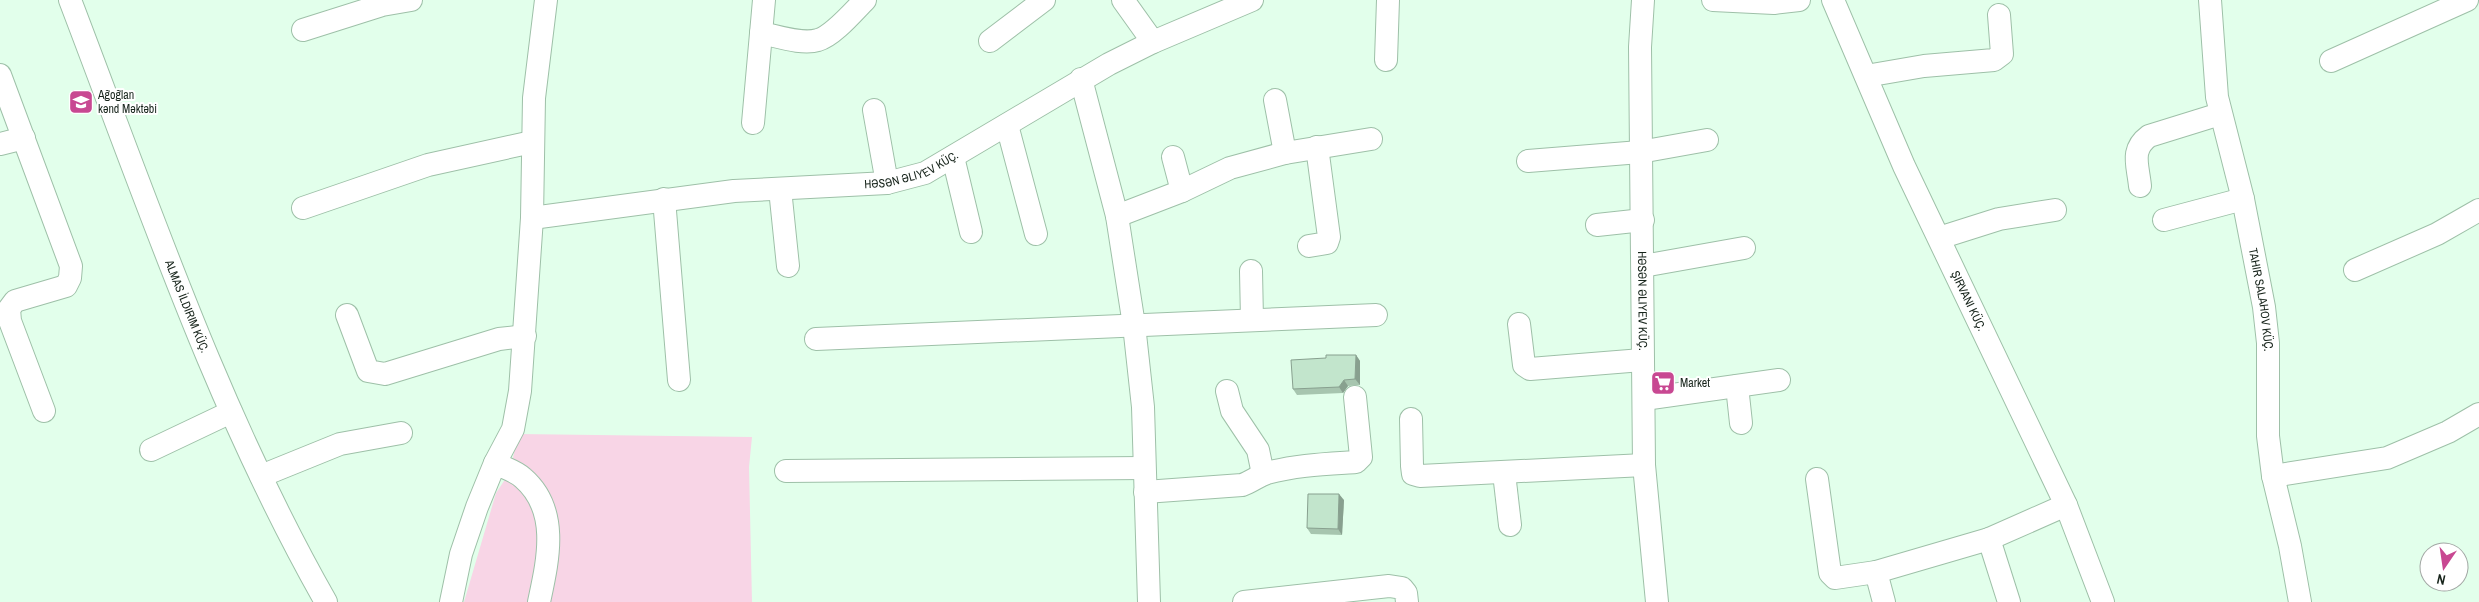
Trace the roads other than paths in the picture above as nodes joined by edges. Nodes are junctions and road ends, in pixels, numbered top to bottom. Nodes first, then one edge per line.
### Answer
1 (70, 0) edge
2 (412, 0) edge
3 (546, 0) edge
4 (764, 0) edge
5 (865, 0) edge
6 (1044, 0) edge
7 (1123, 0) edge
8 (1252, 0) edge
9 (1388, 0) edge
10 (1643, 0) edge
11 (1713, 0) edge
12 (1799, 0) edge
13 (1832, 0) edge
14 (2210, 0) edge
15 (2467, 0) edge
16 (382, 3) edge
17 (1999, 16) dead end
18 (303, 30) dead end
19 (760, 33) junction
20 (990, 41) dead end
21 (1153, 42) junction
22 (1386, 60) dead end
23 (2331, 61) dead end
24 (0, 76) edge
25 (1866, 76) junction
26 (1081, 80) junction
27 (1275, 100) dead end
28 (874, 110) dead end
29 (2220, 114) junction
30 (753, 123) dead end
31 (1007, 125) junction
32 (24, 138) junction
33 (1371, 139) dead end
34 (1707, 140) dead end
35 (532, 142) junction
36 (0, 144) edge
37 (1317, 147) junction
38 (1640, 152) junction
39 (1285, 153) junction
40 (1173, 157) dead end
41 (952, 158) junction
42 (1528, 161) dead end
43 (887, 183) junction
44 (2140, 186) dead end
45 (780, 189) junction
46 (1182, 190) junction
47 (664, 199) junction
48 (2243, 199) junction
49 (302, 208) dead end
50 (2055, 210) dead end
51 (2479, 210) edge
52 (1117, 216) junction
53 (532, 218) junction
54 (1642, 220) junction
55 (2164, 220) dead end
56 (1597, 225) dead end
57 (971, 232) dead end
58 (1036, 234) dead end
59 (1939, 238) junction
60 (1309, 246) dead end
61 (1744, 248) dead end
62 (788, 266) dead end
63 (1643, 266) junction
64 (2355, 270) dead end
65 (1251, 271) dead end
66 (347, 315) dead end
67 (1376, 315) dead end
68 (1252, 320) junction
69 (1520, 324) dead end
70 (1134, 325) junction
71 (525, 336) junction
72 (816, 339) dead end
73 (1642, 360) junction
74 (680, 380) dead end
75 (1779, 380) dead end
76 (1737, 386) junction
77 (1227, 391) dead end
78 (1356, 397) dead end
79 (1644, 399) junction
80 (44, 410) dead end
81 (231, 412) junction
82 (2479, 414) edge
83 (1411, 419) dead end
84 (1741, 423) dead end
85 (401, 433) dead end
86 (151, 450) dead end
87 (495, 463) junction
88 (1644, 465) junction
89 (1144, 468) junction
90 (786, 471) dead end
91 (1504, 473) junction
92 (1263, 474) junction
93 (261, 476) junction
94 (2272, 476) junction
95 (1817, 479) dead end
96 (1145, 492) junction
97 (2066, 505) junction
98 (1510, 525) dead end
99 (1989, 539) junction
100 (1876, 572) junction
101 (326, 602) edge
102 (451, 602) edge
103 (539, 602) edge
104 (1149, 602) edge
105 (1244, 602) edge
106 (1407, 602) edge
107 (1657, 602) edge
108 (1884, 602) edge
109 (2009, 602) edge
110 (2103, 602) edge
111 (2300, 602) edge

1 - 81 street
2 - 16 street
3 - 35 street
4 - 19 street
5 - 19 street
6 - 20 street
7 - 21 street
8 - 21 street, HƏSƏN ƏLIYEV KÜÇ.
9 - 22 street
10 - 38 street, HƏSƏN ƏLIYEV KÜÇ.
11 - 12 street
13 - 25 street, ŞIRVANI KÜÇ.
14 - 29 street, TAHIR SALAHOV KÜÇ.
15 - 23 street
16 - 18 street
17 - 25 street
19 - 30 street
21 - 26 street, HƏSƏN ƏLIYEV KÜÇ.
24 - 32 street
25 - 59 street, ŞIRVANI KÜÇ.
26 - 31 street, HƏSƏN ƏLIYEV KÜÇ.
26 - 52 street
27 - 39 street
28 - 43 street
29 - 44 street
29 - 48 street, TAHIR SALAHOV KÜÇ.
31 - 41 street, HƏSƏN ƏLIYEV KÜÇ.
31 - 58 street
32 - 36 street
32 - 80 street
33 - 37 street
34 - 38 street
35 - 49 street
35 - 53 street
37 - 39 street
37 - 60 street
38 - 42 street
38 - 54 street, HƏSƏN ƏLIYEV KÜÇ.
39 - 46 street
40 - 46 street
41 - 43 street, HƏSƏN ƏLIYEV KÜÇ.
41 - 57 street
43 - 45 street, HƏSƏN ƏLIYEV KÜÇ.
45 - 47 street, HƏSƏN ƏLIYEV KÜÇ.
45 - 62 street
46 - 52 street
47 - 53 street, HƏSƏN ƏLIYEV KÜÇ.
47 - 74 street
48 - 55 street
48 - 94 street, TAHIR SALAHOV KÜÇ.
50 - 59 street
51 - 64 street
52 - 70 street
53 - 71 street
54 - 56 street
54 - 63 street, HƏSƏN ƏLIYEV KÜÇ.
59 - 97 street, ŞIRVANI KÜÇ.
61 - 63 street
63 - 73 street, HƏSƏN ƏLIYEV KÜÇ.
65 - 68 street
66 - 71 street
67 - 68 street
68 - 70 street
69 - 73 street
70 - 72 street
70 - 89 street
71 - 87 street
73 - 79 street, HƏSƏN ƏLIYEV KÜÇ.
75 - 76 street
76 - 79 street
76 - 84 street
77 - 92 street
78 - 92 street
79 - 88 street, HƏSƏN ƏLIYEV KÜÇ.
81 - 86 street
81 - 93 street
82 - 94 street
83 - 91 street
85 - 93 street
87 - 102 street
87 - 103 street
88 - 91 street
88 - 107 street, HƏSƏN ƏLIYEV KÜÇ.
89 - 90 street
89 - 96 street
91 - 98 street
92 - 96 street
93 - 101 street
94 - 111 street, TAHIR SALAHOV KÜÇ.
95 - 100 street
96 - 104 street
97 - 99 street
97 - 110 street, ŞIRVANI KÜÇ.
99 - 100 street
99 - 109 street
100 - 108 street
105 - 106 street

